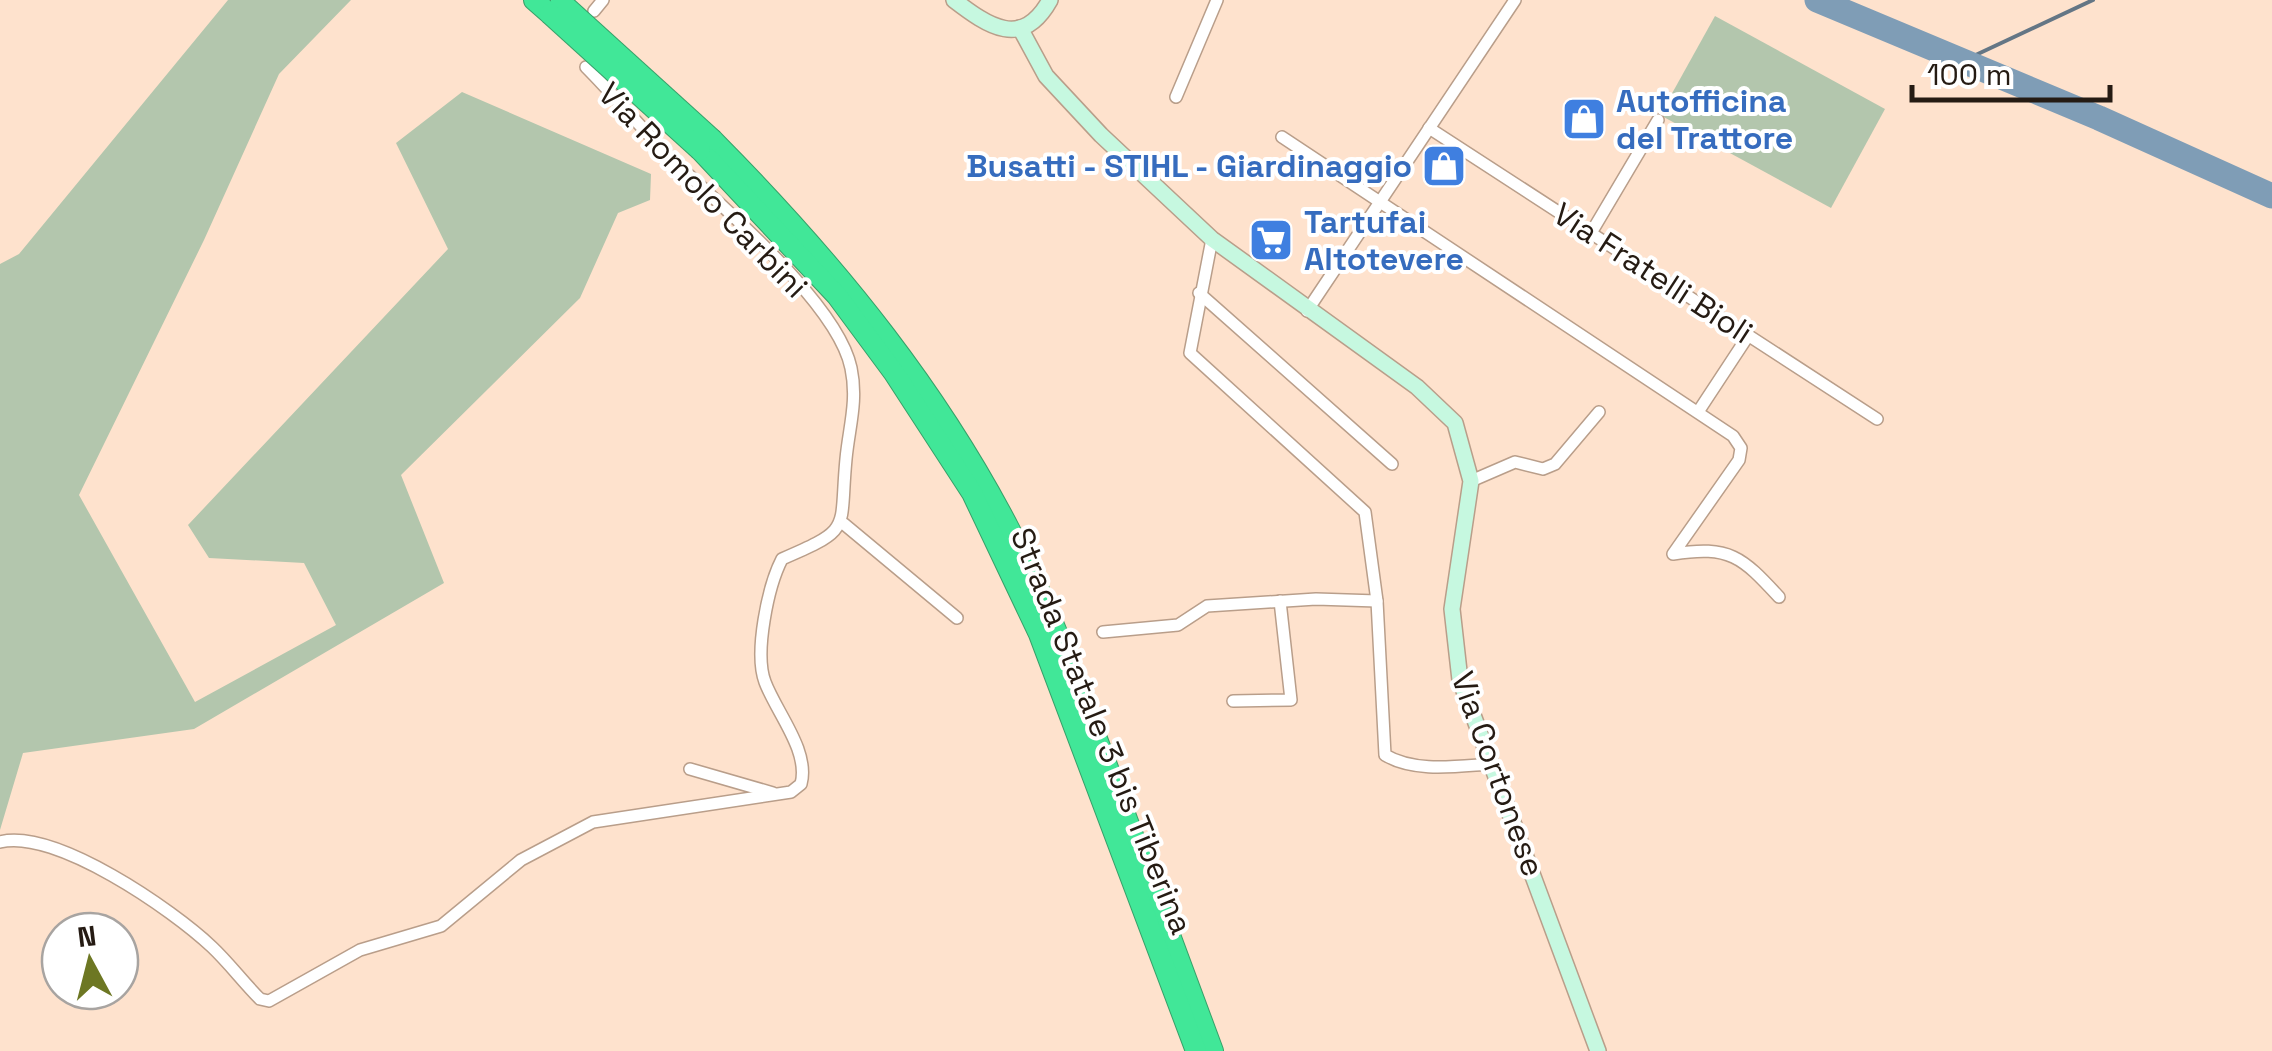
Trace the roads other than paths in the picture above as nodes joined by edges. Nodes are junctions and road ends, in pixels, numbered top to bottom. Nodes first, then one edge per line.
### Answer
1 (534, 0) edge
2 (603, 0) edge
3 (954, 0) edge
4 (1050, 0) edge
5 (1216, 0) edge
6 (1515, 0) edge
7 (557, 5) edge
8 (594, 11) dead end
9 (1020, 28) junction
10 (586, 68) dead end
11 (1176, 96) dead end
12 (1658, 120) dead end
13 (1429, 128) junction
14 (1282, 137) dead end
15 (707, 145) junction
16 (1379, 203) junction
17 (1591, 233) junction
18 (1212, 239) junction
19 (1199, 293) junction
20 (1307, 311) junction
21 (1748, 336) junction
22 (1598, 412) dead end
23 (1698, 412) junction
24 (1876, 420) dead end
25 (1392, 464) dead end
26 (1471, 481) junction
27 (844, 524) junction
28 (1778, 598) dead end
29 (1280, 601) junction
30 (1377, 601) junction
31 (957, 618) dead end
32 (1103, 632) dead end
33 (1233, 701) dead end
34 (1491, 764) junction
35 (690, 769) dead end
36 (776, 794) junction
37 (0, 842) edge
38 (1196, 1051) edge
39 (1214, 1051) edge
40 (1598, 1051) edge

1 - 7 highway, Strada Statale 3 bis Tiberina
2 - 8 street
3 - 9 street
4 - 9 street
5 - 11 street
6 - 13 street
7 - 15 highway, Strada Statale 3 bis Tiberina, bridge
9 - 18 street, Via Cortonese
10 - 27 street, Via Romolo Carbini
12 - 17 street
13 - 16 street
13 - 17 street, Via Fratelli Bioli
14 - 16 street
15 - 38 highway, Strada Statale 3 bis Tiberina
15 - 39 highway, Strada Statale 3 bis Tiberina
16 - 20 street
16 - 23 street
17 - 21 street, Via Fratelli Bioli
18 - 19 street
18 - 20 street, Via Cortonese
19 - 25 street
19 - 30 street
20 - 26 street, Via Cortonese
21 - 23 street
21 - 24 street, Via Fratelli Bioli
22 - 26 street
23 - 28 street
26 - 34 street, Via Cortonese
27 - 31 street
27 - 36 street
29 - 30 street
29 - 32 street
29 - 33 street
30 - 34 street
34 - 40 street, Via Cortonese
35 - 36 street
36 - 37 street

